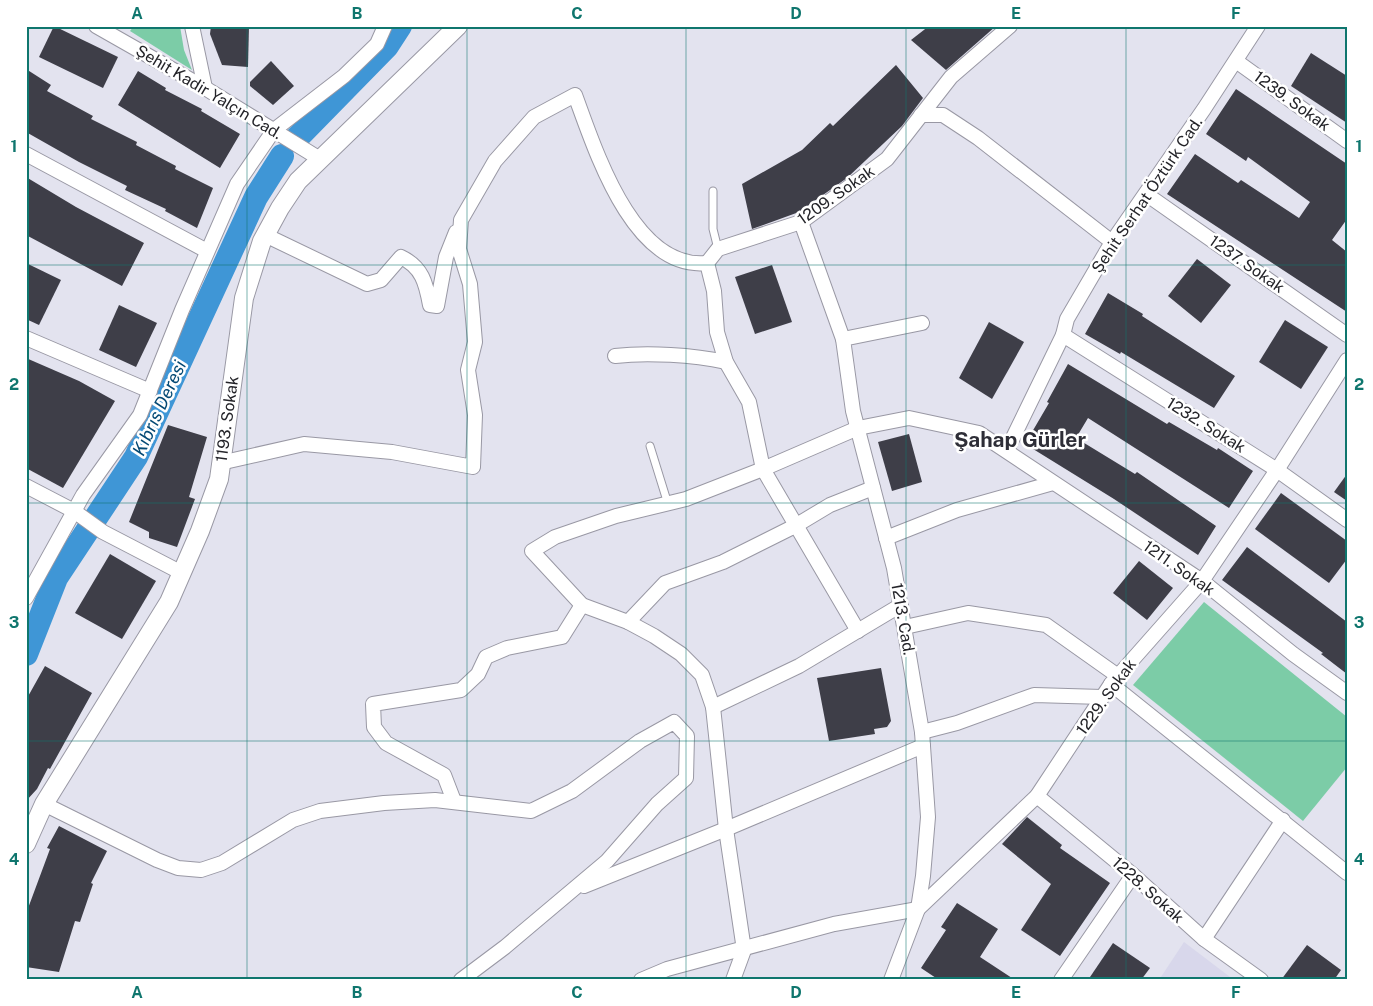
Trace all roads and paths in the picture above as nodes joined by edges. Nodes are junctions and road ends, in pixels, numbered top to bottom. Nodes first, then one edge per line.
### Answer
1 (96, 26) edge
2 (192, 26) edge
3 (385, 26) edge
4 (1010, 26) edge
5 (1258, 26) edge
6 (455, 27) edge
7 (1236, 61) junction
8 (206, 88) junction
9 (921, 115) junction
10 (274, 130) junction
11 (1347, 141) edge
12 (26, 154) edge
13 (320, 160) junction
14 (713, 191) dead end
15 (1146, 194) junction
16 (461, 220) junction
17 (801, 222) junction
18 (265, 235) junction
19 (1112, 242) junction
20 (718, 249) junction
21 (207, 251) junction
22 (707, 263) junction
23 (922, 323) dead end
24 (1063, 335) junction
25 (1347, 335) edge
26 (26, 338) edge
27 (843, 339) junction
28 (615, 356) dead end
29 (1347, 360) edge
30 (726, 362) junction
31 (150, 391) junction
32 (858, 428) junction
33 (650, 446) dead end
34 (1007, 450) junction
35 (220, 463) junction
36 (764, 469) junction
37 (1278, 470) junction
38 (1053, 483) junction
39 (26, 486) edge
40 (873, 488) junction
41 (668, 504) junction
42 (75, 512) junction
43 (1347, 520) edge
44 (795, 526) junction
45 (886, 538) junction
46 (182, 573) junction
47 (1202, 582) junction
48 (26, 598) edge
49 (582, 604) junction
50 (901, 605) junction
51 (628, 622) junction
52 (905, 627) junction
53 (858, 631) junction
54 (1114, 680) junction
55 (1347, 693) edge
56 (1102, 697) junction
57 (713, 707) junction
58 (922, 739) junction
59 (1037, 796) junction
60 (454, 801) junction
61 (44, 804) junction
62 (1283, 820) junction
63 (726, 829) junction
64 (27, 840) edge
65 (1346, 870) edge
66 (1134, 875) junction
67 (572, 891) junction
68 (918, 909) junction
69 (1204, 939) junction
70 (744, 950) junction
71 (668, 974) edge
72 (893, 979) edge
73 (462, 980) edge
74 (640, 980) edge
75 (733, 980) edge
76 (1061, 980) edge
77 (1261, 980) edge

1 - 8 street, Şehit Kadir Yalçın Cad.
2 - 8 street
3 - 10 street
4 - 9 street, 1209. Sokak
5 - 7 street, Şehit Serhat Öztürk Cad.
6 - 13 street, 1193. Sokak
7 - 11 street, 1239. Sokak
7 - 15 street, Şehit Serhat Öztürk Cad.
8 - 10 street, Şehit Kadir Yalçın Cad.
9 - 17 street, 1209. Sokak
9 - 19 street
10 - 13 street, Şehit Kadir Yalçın Cad.
10 - 21 street
12 - 21 street
13 - 18 street, 1193. Sokak
14 - 20 lane
15 - 19 street, Şehit Serhat Öztürk Cad.
15 - 25 street, 1237. Sokak
16 - 18 street
16 - 22 street
16 - 35 street
17 - 20 street, 1209. Sokak
17 - 27 street, 1213. Cad.
18 - 35 street, 1193. Sokak
19 - 24 street, Şehit Serhat Öztürk Cad.
20 - 22 street
21 - 31 street
22 - 30 street
23 - 27 street
24 - 34 street, Şehit Serhat Öztürk Cad.
24 - 37 street, 1232. Sokak
26 - 31 street
27 - 32 street, 1213. Cad.
28 - 30 street
29 - 37 street, 1229. Sokak
30 - 36 street
31 - 42 street
32 - 34 street, 1211. Sokak
32 - 36 street, 1211. Sokak
32 - 40 street, 1213. Cad.
33 - 41 lane
34 - 38 street, 1211. Sokak
35 - 46 street, 1193. Sokak
36 - 41 street, 1211. Sokak
36 - 44 street
37 - 43 street, 1232. Sokak
37 - 47 street, 1229. Sokak
38 - 45 street
38 - 47 street, 1211. Sokak
39 - 42 street
40 - 44 street
40 - 45 street, 1213. Cad.
41 - 49 street, 1211. Sokak
42 - 46 street
42 - 48 street
44 - 51 street
44 - 53 street
45 - 50 street, 1213. Cad.
46 - 61 street, 1193. Sokak
47 - 54 street, 1229. Sokak
47 - 55 street, 1211. Sokak
49 - 51 street
49 - 60 street
50 - 52 street, 1213. Cad.
50 - 53 street
51 - 57 street
52 - 54 street
52 - 58 street, 1213. Cad.
53 - 57 street
54 - 56 street, 1229. Sokak
54 - 62 street
56 - 58 street
56 - 59 street, 1229. Sokak
57 - 63 street
58 - 63 street
58 - 68 street, 1213. Cad.
59 - 66 street, 1228. Sokak
59 - 68 street, 1229. Sokak
60 - 61 street
60 - 67 street
61 - 64 street, 1193. Sokak
62 - 65 street
62 - 69 street
63 - 67 street
63 - 70 street
66 - 69 street, 1228. Sokak
66 - 76 street
67 - 73 street
68 - 70 street
68 - 72 street, 1213. Cad.
69 - 77 street, 1228. Sokak
70 - 71 street
70 - 75 street
71 - 74 street

